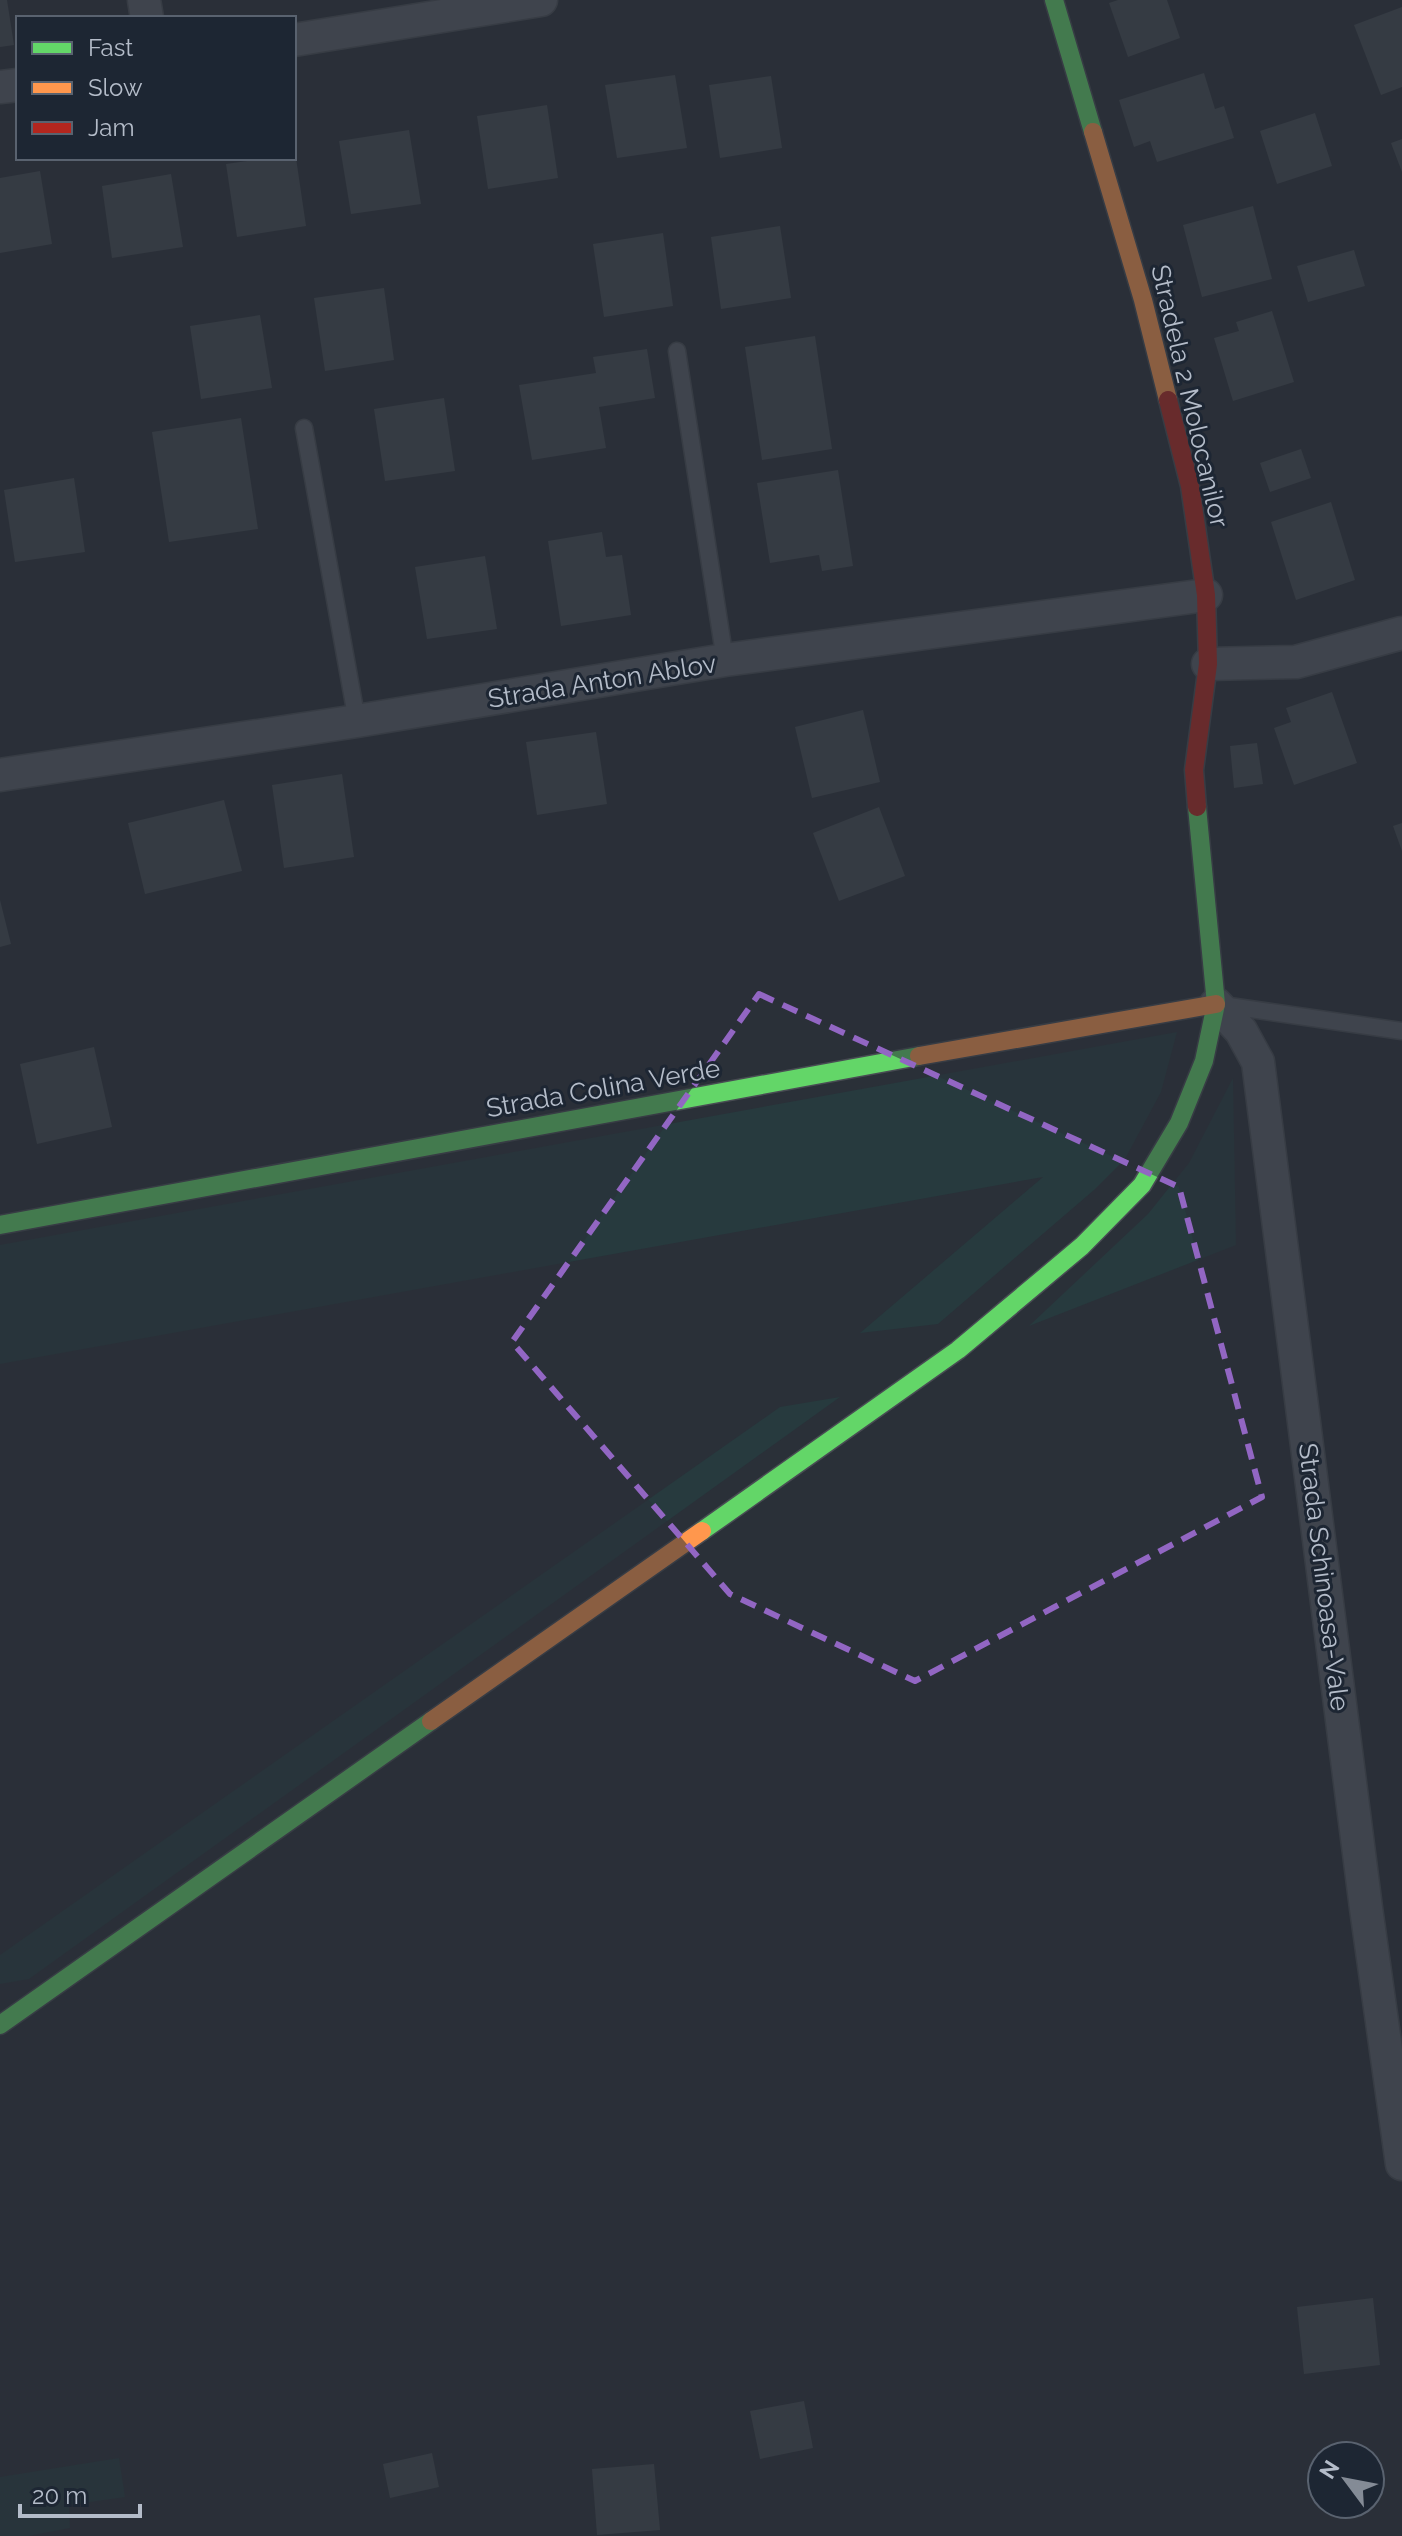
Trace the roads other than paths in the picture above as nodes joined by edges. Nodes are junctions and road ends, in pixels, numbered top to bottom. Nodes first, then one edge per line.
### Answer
1 (541, 0) edge
2 (1054, 0) edge
3 (296, 40) edge
4 (677, 351) dead end
5 (304, 428) dead end
6 (1206, 595) junction
7 (1402, 633) edge
8 (725, 660) junction
9 (1208, 664) junction
10 (357, 721) junction
11 (0, 775) edge
12 (1216, 1004) junction
13 (1402, 1031) edge
14 (0, 1225) edge
15 (0, 2025) edge
16 (1402, 2164) edge

1 - 3 street
2 - 6 street, Stradela 2 Molocanilor
4 - 8 lane
5 - 10 lane
6 - 8 street, Strada Anton Ablov
6 - 9 street, Stradela 2 Molocanilor
7 - 9 street
8 - 10 street, Strada Anton Ablov
9 - 12 street, Stradela 2 Molocanilor
10 - 11 street, Strada Anton Ablov
12 - 13 lane
12 - 14 street, Strada Colina Verde
12 - 15 street, Stradela 2 Molocanilor
12 - 16 street, Strada Schinoasa-Vale

